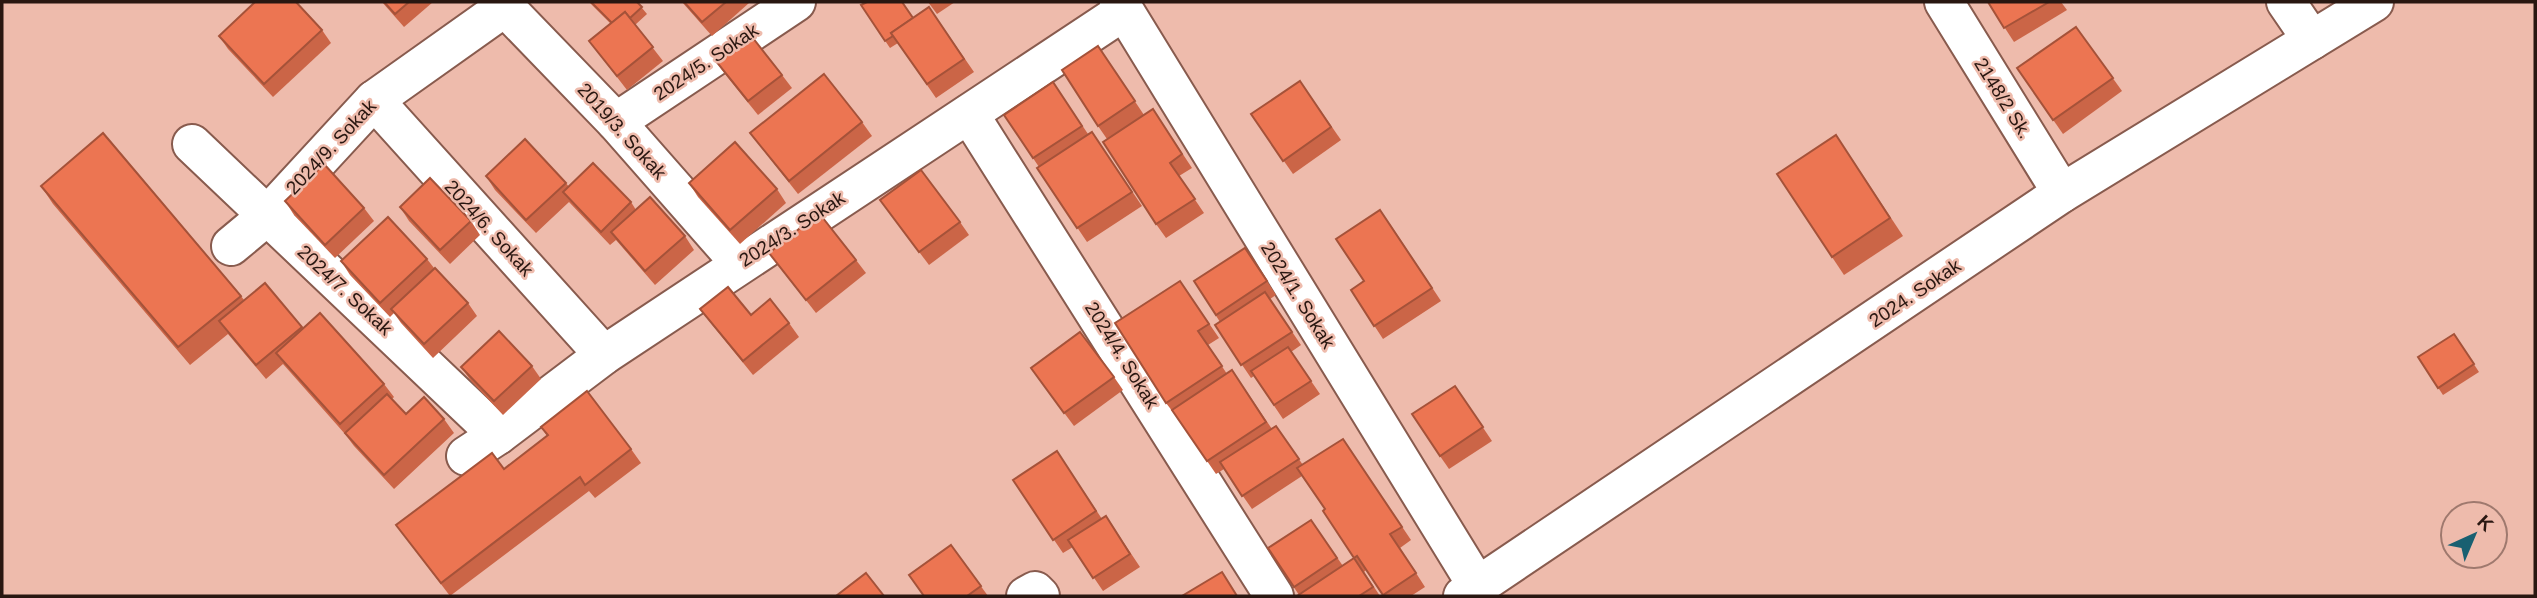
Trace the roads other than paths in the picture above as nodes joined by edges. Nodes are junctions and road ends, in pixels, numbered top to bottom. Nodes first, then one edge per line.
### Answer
1 (796, 2) edge
2 (1944, 2) edge
3 (2286, 2) edge
4 (2374, 2) edge
5 (502, 4) edge
6 (1121, 6) edge
7 (2312, 40) junction
8 (374, 100) junction
9 (969, 114) junction
10 (616, 122) junction
11 (192, 144) dead end
12 (2062, 193) junction
13 (267, 216) junction
14 (231, 246) dead end
15 (740, 263) junction
16 (604, 355) junction
17 (498, 435) junction
18 (466, 456) dead end
19 (1471, 592) edge
20 (1026, 596) edge
21 (1040, 596) edge
22 (1274, 596) edge

1 - 10 street, 2024/5. Sokak
2 - 12 street, 2148/2 Sk.
3 - 7 street
4 - 7 street, 2024. Sokak
5 - 8 street, 2024/9. Sokak
5 - 10 street, 2019/3. Sokak
6 - 9 street, 2024/3. Sokak
6 - 19 street, 2024/1. Sokak
7 - 12 street, 2024. Sokak
8 - 13 street, 2024/9. Sokak
8 - 16 street, 2024/6. Sokak
9 - 15 street, 2024/3. Sokak
9 - 22 street, 2024/4. Sokak
10 - 15 street, 2019/3. Sokak
11 - 13 street, 2024/7. Sokak
12 - 19 street, 2024. Sokak
13 - 14 street, 2024/9. Sokak
13 - 17 street, 2024/7. Sokak
15 - 16 street, 2024/3. Sokak
16 - 17 street, 2024/3. Sokak
17 - 18 street, 2024/3. Sokak
20 - 21 street

